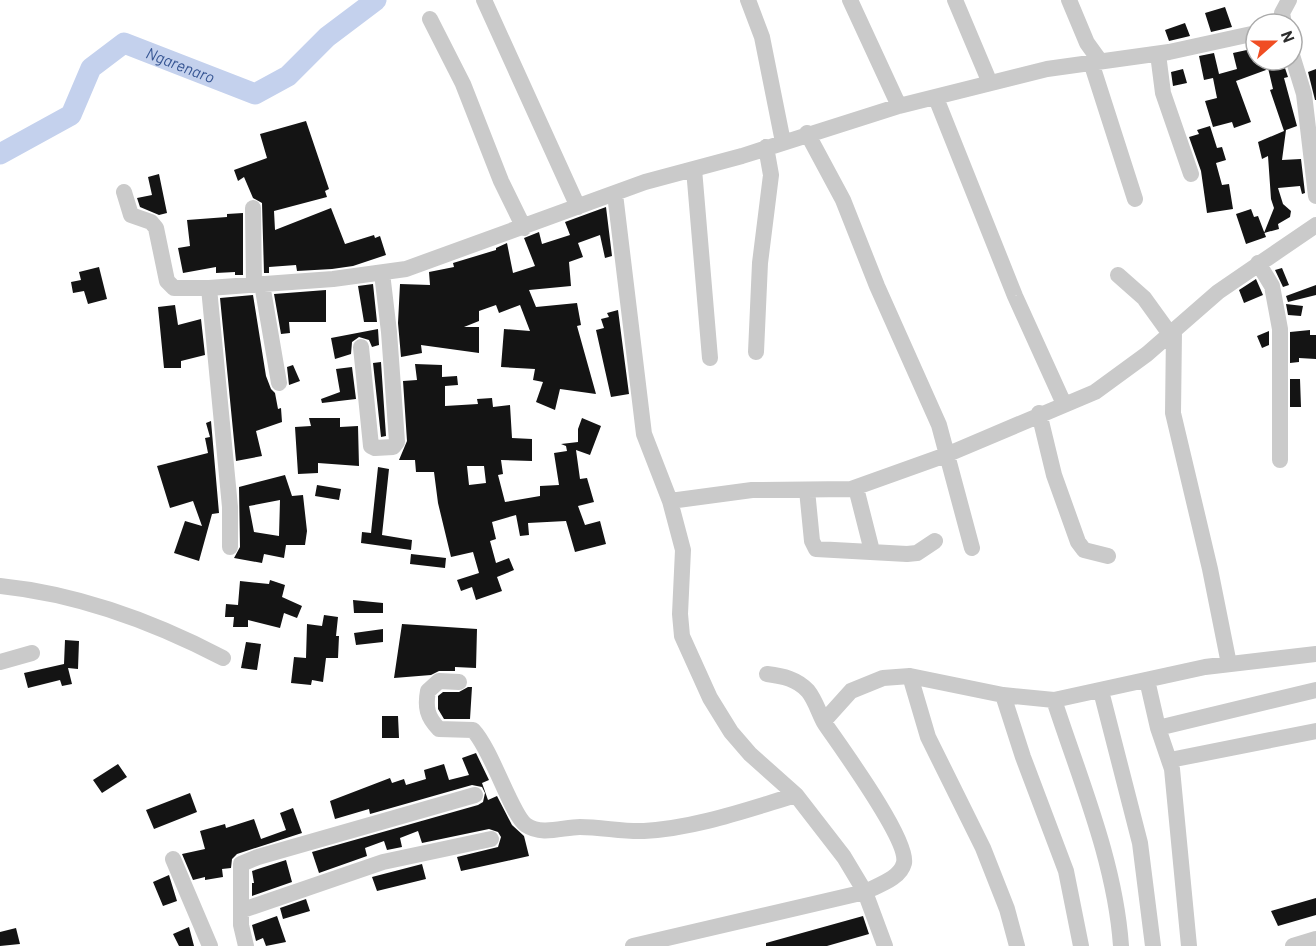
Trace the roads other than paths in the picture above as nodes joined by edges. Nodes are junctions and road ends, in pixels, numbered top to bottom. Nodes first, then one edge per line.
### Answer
1 (484, 0) edge
2 (748, 0) edge
3 (850, 0) edge
4 (955, 0) edge
5 (1069, 0) edge
6 (430, 19) dead end
7 (1244, 36) edge
8 (1158, 54) junction
9 (1096, 62) junction
10 (1297, 72) edge
11 (990, 83) junction
12 (936, 98) junction
13 (899, 106) junction
14 (807, 133) junction
15 (783, 142) junction
16 (766, 147) junction
17 (694, 169) junction
18 (1191, 174) dead end
19 (124, 192) dead end
20 (615, 194) junction
21 (1316, 195) edge
22 (1135, 199) dead end
23 (578, 207) junction
24 (253, 208) dead end
25 (1316, 225) edge
26 (524, 228) junction
27 (1258, 263) junction
28 (382, 273) junction
29 (1118, 275) dead end
30 (258, 284) junction
31 (209, 288) junction
32 (1172, 332) junction
33 (360, 346) dead end
34 (756, 352) dead end
35 (710, 358) dead end
36 (279, 383) dead end
37 (1064, 404) junction
38 (1039, 413) junction
39 (946, 455) junction
40 (1280, 460) dead end
41 (856, 488) junction
42 (807, 490) junction
43 (670, 501) junction
44 (935, 541) dead end
45 (230, 547) dead end
46 (972, 548) dead end
47 (872, 551) junction
48 (1108, 556) dead end
49 (0, 586) edge
50 (32, 653) dead end
51 (1316, 654) edge
52 (223, 658) dead end
53 (0, 662) edge
54 (1229, 664) junction
55 (767, 674) dead end
56 (910, 676) junction
57 (1146, 680) junction
58 (459, 682) dead end
59 (1316, 690) edge
60 (1101, 691) junction
61 (1003, 695) junction
62 (1054, 700) junction
63 (824, 721) junction
64 (1158, 728) junction
65 (1316, 731) edge
66 (1170, 760) junction
67 (475, 795) dead end
68 (796, 795) junction
69 (491, 839) dead end
70 (173, 859) dead end
71 (865, 892) junction
72 (243, 910) junction
73 (1316, 939) edge
74 (210, 946) edge
75 (246, 946) edge
76 (633, 946) edge
77 (885, 946) edge
78 (1017, 946) edge
79 (1082, 946) edge
80 (1121, 946) edge
81 (1153, 946) edge
82 (1189, 946) edge
83 (1293, 946) edge

1 - 23 street
2 - 15 street
3 - 13 street
4 - 11 street
5 - 9 street
6 - 26 street
7 - 8 street
8 - 9 street
8 - 18 street
9 - 11 street
9 - 22 street
10 - 21 street
11 - 12 street
12 - 13 street
12 - 37 street
13 - 14 street
14 - 15 street
14 - 39 street
15 - 16 street
16 - 17 street
16 - 34 street
17 - 20 street
17 - 35 street
19 - 31 street
20 - 23 street
20 - 43 street
23 - 26 street
24 - 30 street
25 - 27 street
26 - 28 street
27 - 32 street
27 - 40 street
28 - 30 street
28 - 33 street
29 - 32 street
30 - 31 street
30 - 36 street
31 - 45 street
32 - 37 street
32 - 54 street
37 - 38 street
38 - 39 street
38 - 48 street
39 - 41 street
39 - 46 street
41 - 42 street
41 - 47 street
42 - 43 street
42 - 47 street
43 - 68 street
44 - 47 street
49 - 52 street
50 - 53 street
51 - 54 street
54 - 57 street
55 - 63 street
56 - 61 street
56 - 63 street
56 - 78 street
57 - 60 street
57 - 64 street
58 - 68 street
59 - 64 street
60 - 62 street
60 - 81 street
61 - 62 street
61 - 79 street
62 - 80 street
63 - 71 street
64 - 66 street
65 - 66 street
66 - 82 street
67 - 72 street
68 - 71 street
69 - 72 street
70 - 74 street
71 - 76 street
71 - 77 street
72 - 75 street
73 - 83 street

